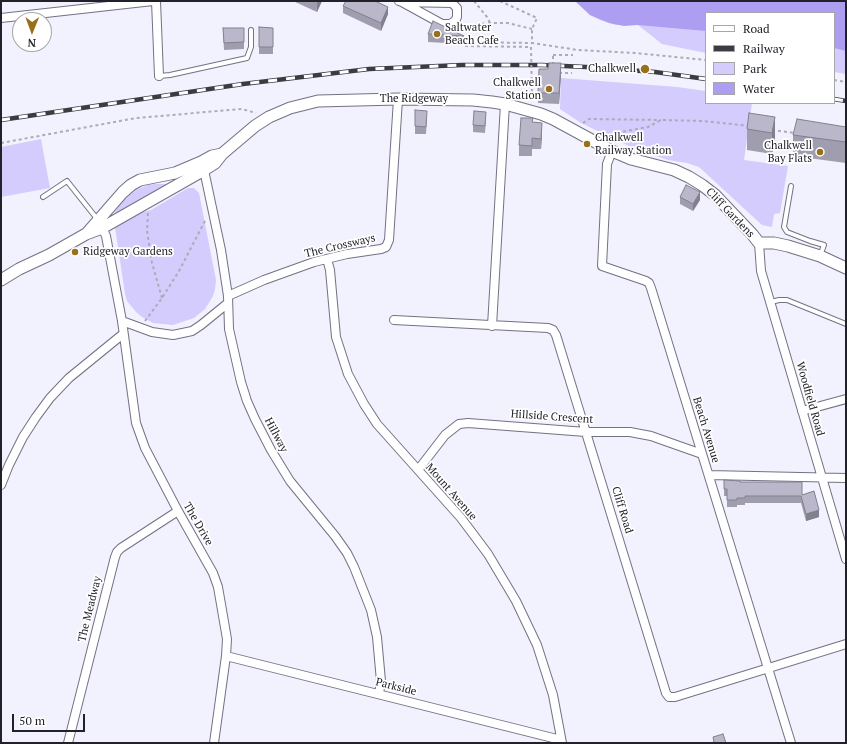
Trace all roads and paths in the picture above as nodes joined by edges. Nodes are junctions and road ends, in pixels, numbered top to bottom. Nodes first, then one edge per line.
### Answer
1 (155, 1) edge
2 (474, 1) edge
3 (500, 1) edge
4 (400, 2) edge
5 (1, 18) edge
6 (490, 23) junction
7 (450, 24) junction
8 (532, 29) junction
9 (252, 30) dead end
10 (532, 43) junction
11 (573, 55) dead end
12 (705, 60) edge
13 (553, 66) edge
14 (553, 72) edge
15 (572, 73) dead end
16 (159, 76) joint
17 (835, 80) edge
18 (846, 82) edge
19 (532, 98) dead end
20 (398, 99) junction
21 (505, 104) junction
22 (269, 117) junction
23 (589, 119) dead end
24 (661, 120) junction
25 (755, 127) edge
26 (770, 129) edge
27 (800, 134) edge
28 (595, 142) junction
29 (1, 143) edge
30 (612, 151) junction
31 (203, 166) junction
32 (791, 186) dead end
33 (43, 197) dead end
34 (148, 202) junction
35 (212, 207) junction
36 (100, 224) junction
37 (759, 243) junction
38 (820, 256) junction
39 (327, 259) junction
40 (846, 268) edge
41 (1, 280) edge
42 (162, 298) junction
43 (228, 300) junction
44 (771, 302) junction
45 (394, 320) dead end
46 (122, 321) junction
47 (846, 324) edge
48 (492, 326) junction
49 (140, 328) junction
50 (123, 334) junction
51 (846, 398) edge
52 (802, 411) junction
53 (586, 432) junction
54 (702, 454) junction
55 (418, 470) junction
56 (709, 475) junction
57 (821, 478) junction
58 (846, 478) edge
59 (1, 485) edge
60 (178, 511) junction
61 (846, 559) edge
62 (846, 644) edge
63 (226, 656) junction
64 (768, 669) junction
65 (379, 694) junction
66 (562, 741) edge
67 (68, 743) edge
68 (214, 743) edge
69 (791, 743) edge

1 - 5 street
1 - 16 street
2 - 6 path
3 - 8 path
4 - 7 street
4 - 7 street
6 - 7 path
6 - 8 path
8 - 10 path
9 - 16 lane
10 - 12 path
10 - 19 path, bridge
11 - 13 path, bridge
14 - 15 path
17 - 18 path
20 - 21 street, The Ridgeway
20 - 22 street, The Ridgeway
20 - 39 street, The Crossways
21 - 28 street, The Ridgeway
21 - 48 street
22 - 29 path
22 - 31 street, The Ridgeway
23 - 24 path
24 - 25 path
24 - 28 path
26 - 27 path
28 - 30 street, The Ridgeway
30 - 37 street, Cliff Gardens
30 - 54 street, Beach Avenue
31 - 34 street, The Ridgeway
31 - 35 street, Hillway
31 - 36 street, The Ridgeway
32 - 38 lane
33 - 36 lane
34 - 36 street, The Ridgeway
34 - 42 path
35 - 42 path
35 - 43 street, Hillway
36 - 41 street, The Ridgeway
36 - 46 street
37 - 38 street
37 - 44 street, Woodfield Road
38 - 40 street
39 - 43 street, The Crossways
39 - 55 street, Mount Avenue
42 - 49 path
43 - 49 street
43 - 65 street, Hillway
44 - 47 lane
44 - 52 street, Woodfield Road
45 - 48 street
46 - 49 street
46 - 50 street, The Drive
48 - 53 street, Cliff Road
50 - 59 street
50 - 60 street, The Drive
51 - 52 street
52 - 57 street, Woodfield Road
53 - 54 street, Hillside Crescent
53 - 55 street, Hillside Crescent
53 - 64 street, Cliff Road
54 - 56 street, Beach Avenue
55 - 66 street, Mount Avenue
56 - 57 street
56 - 64 street, Beach Avenue
57 - 58 street
57 - 61 street, Woodfield Road
60 - 63 street, The Drive
60 - 67 street, The Meadway
62 - 64 street
63 - 65 street, Parkside
63 - 68 street, The Drive
64 - 69 street, Beach Avenue
65 - 66 street, Parkside

